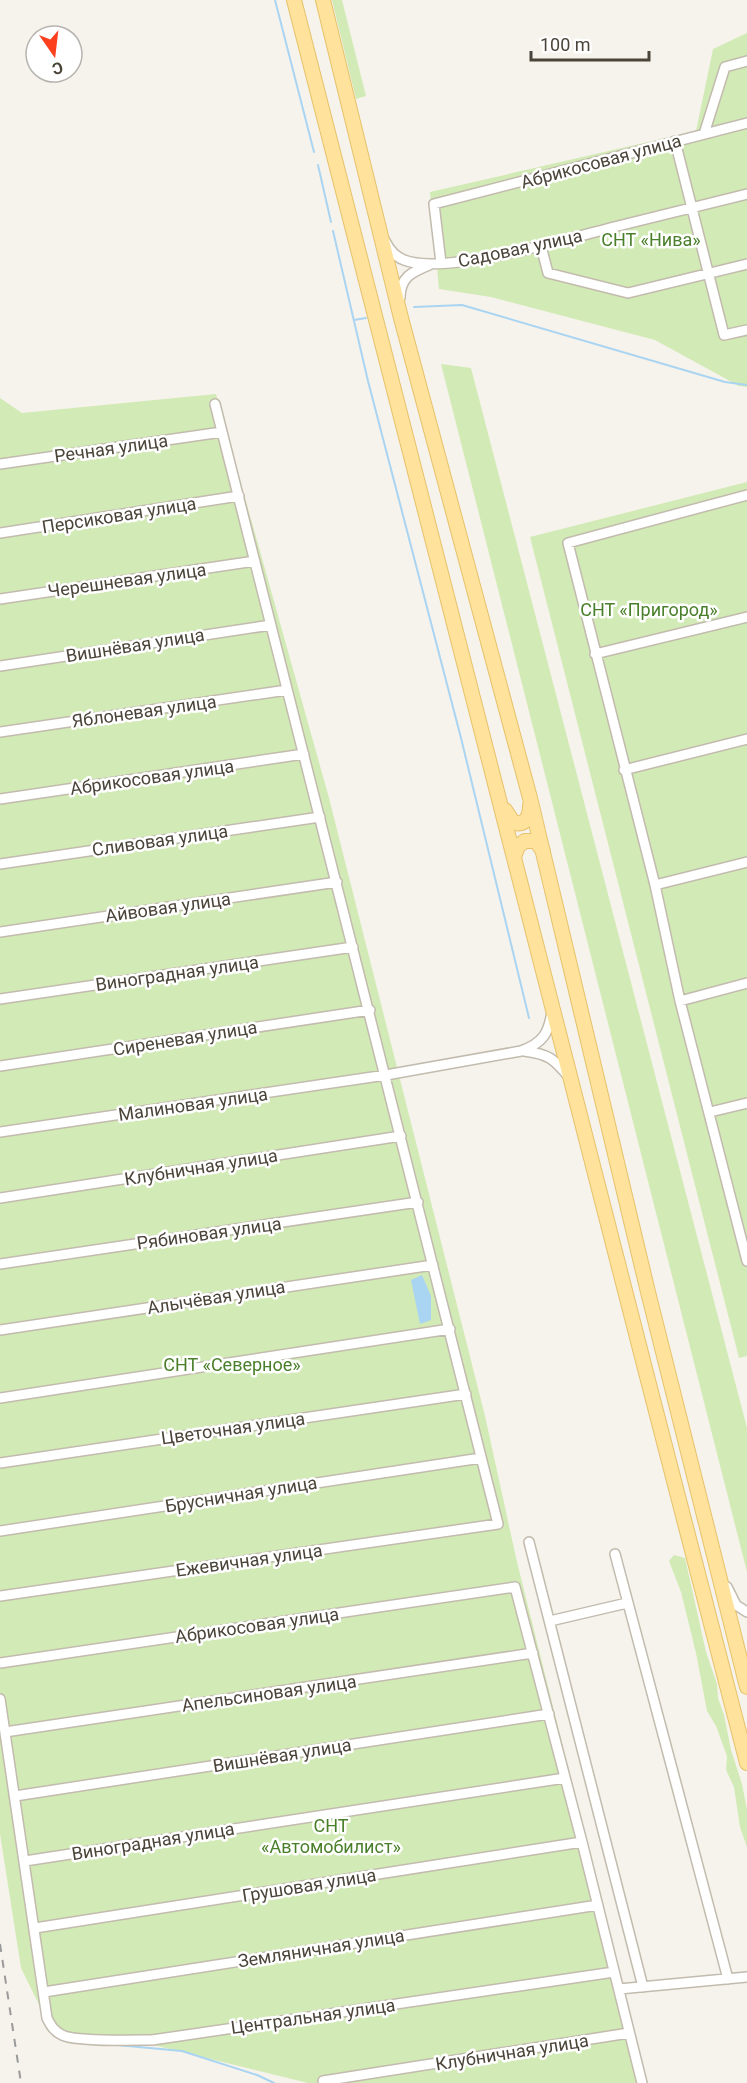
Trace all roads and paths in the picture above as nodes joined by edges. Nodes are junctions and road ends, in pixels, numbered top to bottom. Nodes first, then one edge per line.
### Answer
1 (294, 0) edge
2 (323, 0) edge
3 (747, 61) edge
4 (747, 123) edge
5 (704, 134) junction
6 (675, 141) junction
7 (747, 194) edge
8 (692, 207) junction
9 (377, 226) junction
10 (541, 246) junction
11 (436, 264) junction
12 (747, 264) edge
13 (708, 274) junction
14 (401, 318) junction
15 (747, 330) edge
16 (215, 404) dead end
17 (222, 432) junction
18 (0, 464) edge
19 (747, 495) edge
20 (239, 496) junction
21 (0, 533) edge
22 (255, 561) junction
23 (0, 599) edge
24 (747, 616) edge
25 (271, 625) junction
26 (596, 654) junction
27 (0, 666) edge
28 (287, 690) junction
29 (0, 732) edge
30 (747, 739) edge
31 (304, 754) junction
32 (624, 770) junction
33 (530, 798) junction
34 (0, 799) edge
35 (502, 806) junction
36 (320, 817) junction
37 (543, 851) junction
38 (514, 857) junction
39 (747, 862) edge
40 (0, 864) edge
41 (337, 882) junction
42 (655, 885) junction
43 (0, 932) edge
44 (353, 947) junction
45 (747, 983) edge
46 (0, 999) edge
47 (680, 1001) junction
48 (553, 1005) junction
49 (370, 1010) junction
50 (522, 1051) junction
51 (0, 1066) edge
52 (386, 1076) junction
53 (572, 1080) junction
54 (747, 1103) edge
55 (710, 1112) junction
56 (0, 1132) edge
57 (401, 1136) junction
58 (0, 1198) edge
59 (418, 1202) junction
60 (742, 1225) edge
61 (747, 1261) edge
62 (0, 1264) edge
63 (433, 1265) junction
64 (450, 1329) junction
65 (0, 1330) edge
66 (466, 1394) junction
67 (0, 1398) edge
68 (482, 1458) junction
69 (0, 1463) edge
70 (0, 1531) edge
71 (529, 1542) dead end
72 (615, 1554) dead end
73 (717, 1567) junction
74 (0, 1596) edge
75 (627, 1603) junction
76 (747, 1612) edge
77 (550, 1621) junction
78 (747, 1651) edge
79 (533, 1653) junction
80 (0, 1663) edge
81 (746, 1684) edge
82 (0, 1699) edge
83 (549, 1714) junction
84 (5, 1732) junction
85 (747, 1763) edge
86 (565, 1778) junction
87 (15, 1796) junction
88 (582, 1842) junction
89 (25, 1861) junction
90 (598, 1905) junction
91 (35, 1928) junction
92 (614, 1972) junction
93 (747, 1977) edge
94 (728, 1979) junction
95 (643, 1987) junction
96 (619, 1989) junction
97 (44, 1992) junction
98 (629, 2033) junction
99 (323, 2081) dead end
100 (642, 2083) edge

1 - 35 main road
2 - 9 main road
3 - 5 street
4 - 5 street, Абрикосовая улица
5 - 6 street, Абрикосовая улица
6 - 8 street
6 - 11 street, Абрикосовая улица
7 - 8 street, Садовая улица
8 - 10 street, Садовая улица
8 - 13 street
9 - 11 street
9 - 14 main road
10 - 11 street, Садовая улица
10 - 13 street
11 - 14 street
12 - 13 street
13 - 15 street
14 - 33 main road
16 - 17 street
17 - 18 street, Речная улица
17 - 20 street
19 - 26 street
20 - 21 street, Персиковая улица
20 - 22 street
22 - 23 street, Черешневая улица
22 - 25 street
24 - 26 street
25 - 27 street, Вишнёвая улица
25 - 28 street
26 - 32 street
28 - 29 street, Яблоневая улица
28 - 31 street
30 - 32 street
31 - 34 street, Абрикосовая улица
31 - 36 street
32 - 42 street
33 - 35 main road
33 - 37 main road
35 - 38 main road
36 - 40 street, Сливовая улица
36 - 41 street
37 - 38 main road
37 - 73 main road
38 - 48 main road
39 - 42 street
41 - 43 street, Айвовая улица
41 - 44 street
42 - 47 street
44 - 46 street, Виноградная улица
44 - 49 street
45 - 47 street
47 - 55 street
48 - 50 street
48 - 53 main road
49 - 51 street, Сиреневая улица
49 - 52 street
50 - 52 street, Малиновая улица
50 - 53 street
52 - 56 street, Малиновая улица
52 - 57 street
53 - 85 main road
54 - 55 street
55 - 60 street
57 - 58 street, Клубничная улица
57 - 59 street
59 - 62 street, Рябиновая улица
59 - 63 street
60 - 61 street
63 - 64 street
63 - 65 street, Алычёвая улица
64 - 66 street
64 - 67 street
66 - 68 street
66 - 69 street, Цветочная улица
68 - 70 street, Брусничная улица
68 - 74 street, Ежевичная улица
71 - 77 street
72 - 75 street
73 - 76 street
73 - 81 main road
75 - 77 street
75 - 94 street
77 - 95 street
78 - 81 street
79 - 80 street, Абрикосовая улица
79 - 83 street
79 - 84 street, Апельсиновая улица
82 - 84 street, Центральная улица
83 - 86 street
83 - 87 street, Вишнёвая улица
84 - 87 street, Центральная улица
86 - 88 street
86 - 89 street, Виноградная улица
87 - 89 street, Центральная улица
88 - 90 street
88 - 91 street, Грушовая улица
89 - 91 street, Центральная улица
90 - 92 street
90 - 97 street, Земляничная улица
91 - 97 street, Центральная улица
92 - 96 street
92 - 97 street, Центральная улица
93 - 94 street
94 - 95 street
95 - 96 street
96 - 98 street
98 - 99 street, Клубничная улица
98 - 100 street

